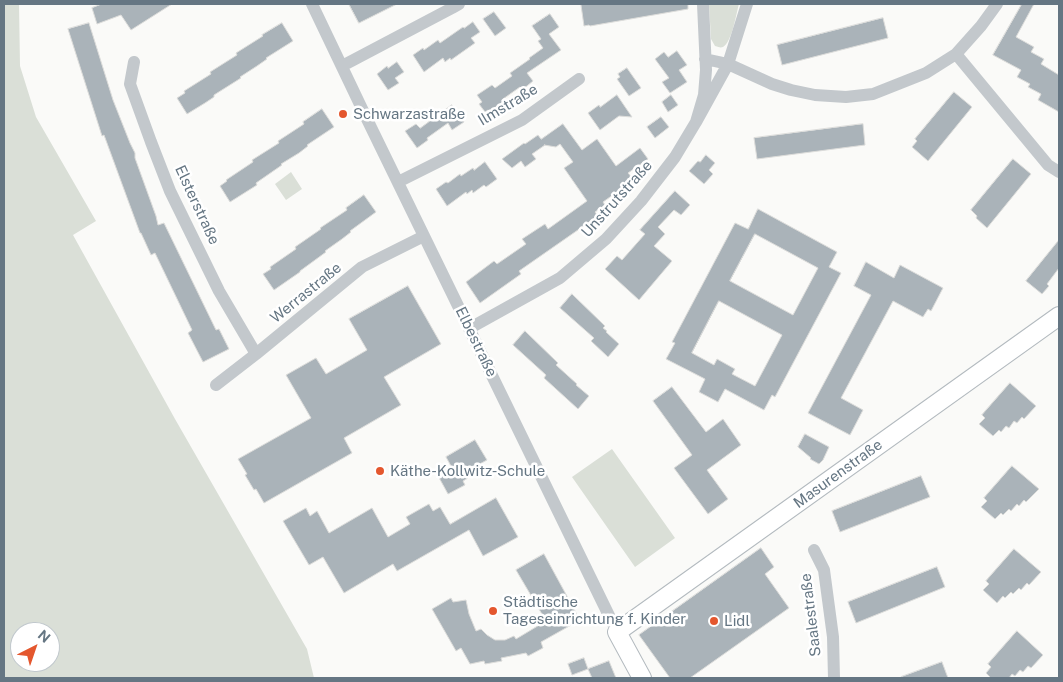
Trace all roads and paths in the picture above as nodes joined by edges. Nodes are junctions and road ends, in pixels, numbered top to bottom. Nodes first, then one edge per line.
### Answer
1 (312, 4) edge
2 (459, 4) edge
3 (703, 4) edge
4 (747, 4) edge
5 (997, 4) edge
6 (956, 54) junction
7 (705, 59) junction
8 (134, 62) dead end
9 (728, 64) junction
10 (342, 66) junction
11 (579, 79) dead end
12 (696, 122) junction
13 (1059, 172) edge
14 (398, 182) junction
15 (424, 236) junction
16 (1059, 316) edge
17 (470, 328) junction
18 (256, 354) junction
19 (216, 385) dead end
20 (814, 550) dead end
21 (618, 632) junction
22 (642, 678) edge
23 (834, 678) edge

1 - 10 street, Elbestraße
2 - 10 street
3 - 7 street, Unstrutstraße
4 - 9 street, Unstrutstraße
5 - 6 street
6 - 9 street
6 - 13 street
7 - 9 street
7 - 12 street, Unstrutstraße
8 - 18 street, Elsterstraße
9 - 12 street, Unstrutstraße
10 - 14 street, Elbestraße
11 - 14 street, Ilmstraße
12 - 17 street, Unstrutstraße
14 - 15 street, Elbestraße
15 - 17 street, Elbestraße
15 - 18 street, Werrastraße
16 - 21 main road, Masurenstraße
17 - 21 street, Elbestraße
18 - 19 street, Werrastraße
20 - 23 street, Saalestraße
21 - 22 main road, Elbestraße

